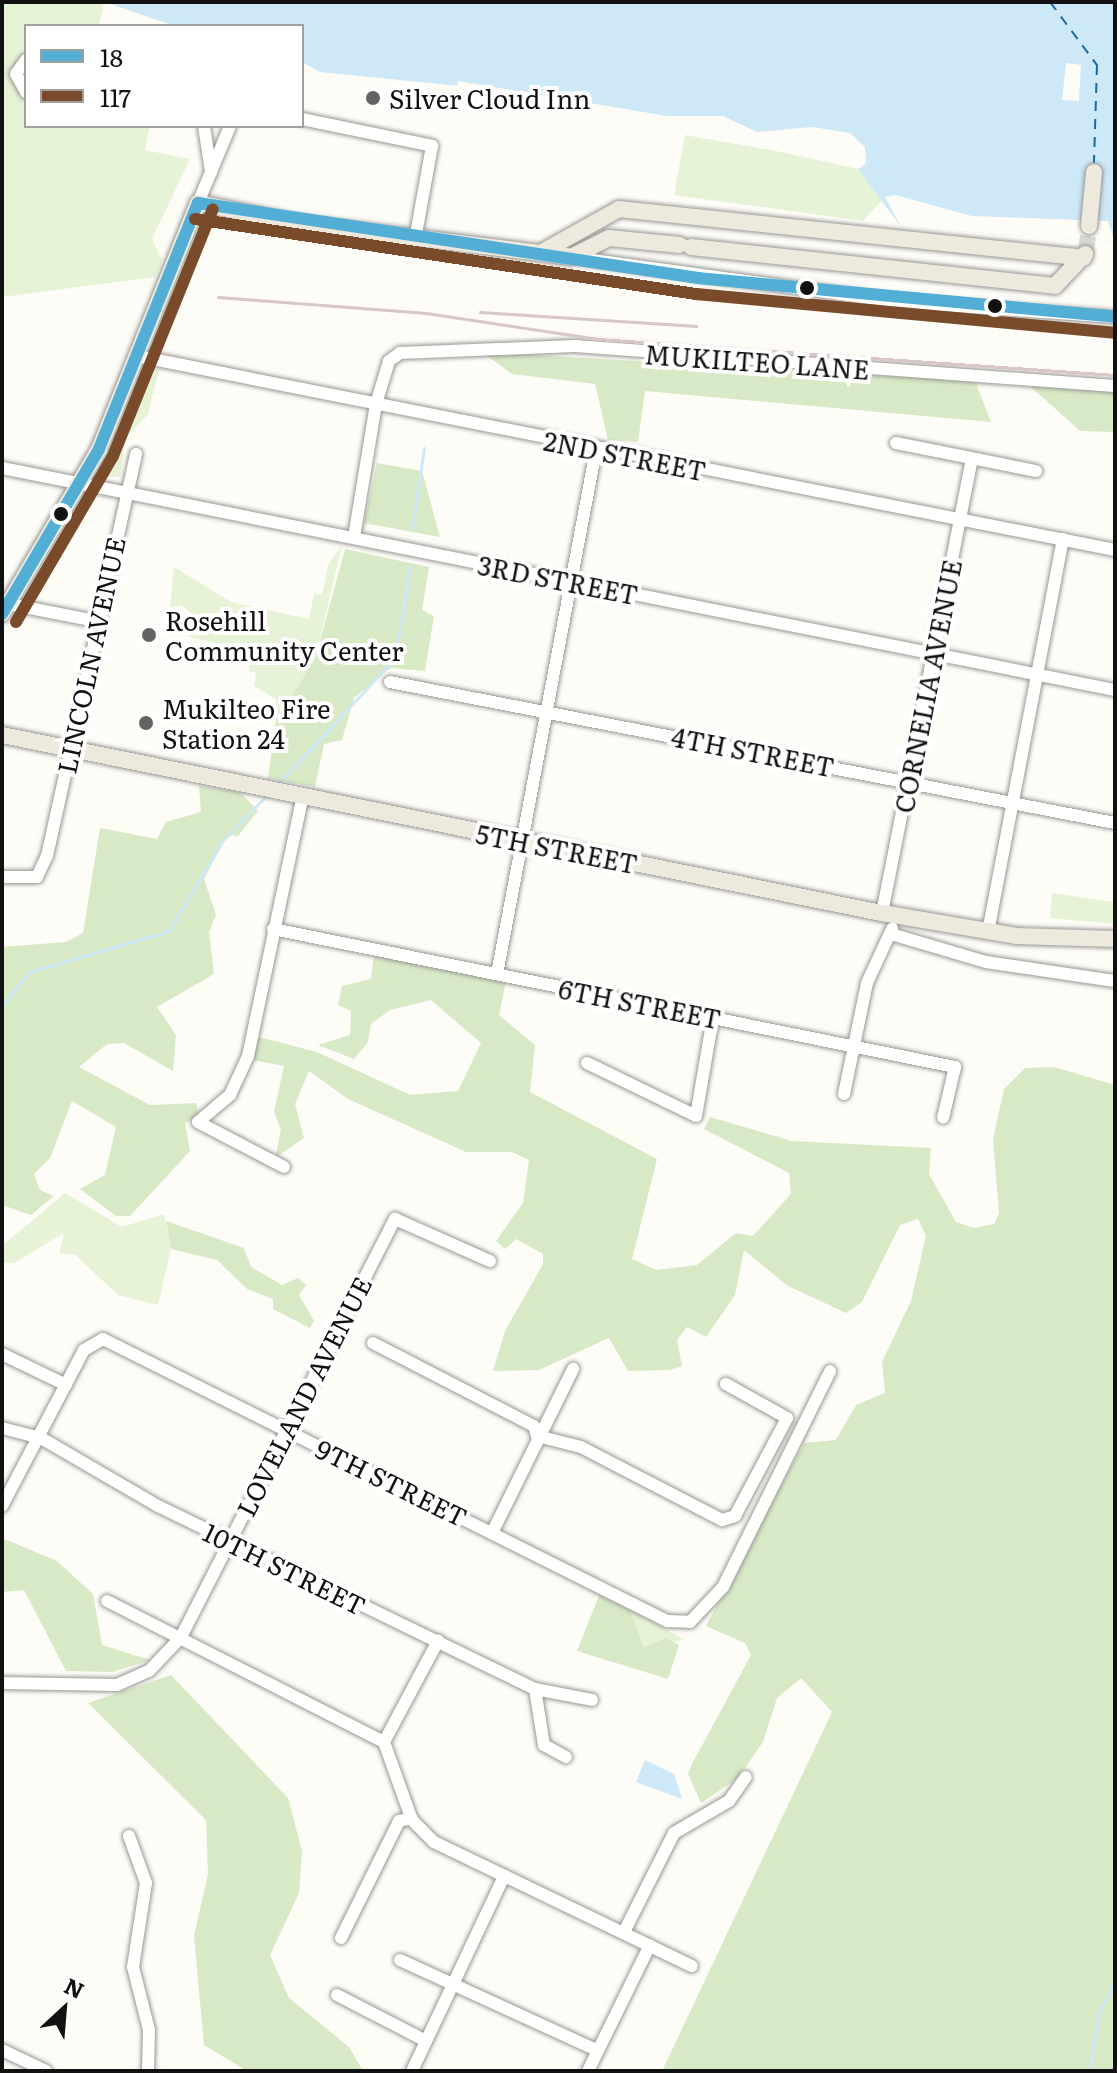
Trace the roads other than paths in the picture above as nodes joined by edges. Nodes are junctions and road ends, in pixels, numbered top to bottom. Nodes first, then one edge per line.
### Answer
1 (24, 63) edge
2 (24, 88) edge
3 (304, 119) edge
4 (204, 128) edge
5 (229, 128) edge
6 (211, 172) junction
7 (1094, 172) dead end
8 (198, 203) junction
9 (1089, 226) tunnel mouth
10 (415, 240) junction
11 (537, 253) junction
12 (571, 257) junction
13 (1115, 317) edge
14 (137, 356) junction
15 (1115, 386) edge
16 (376, 404) junction
17 (896, 443) dead end
18 (596, 450) junction
19 (136, 454) dead end
20 (972, 459) junction
21 (2, 468) edge
22 (1036, 471) dead end
23 (82, 480) junction
24 (126, 491) junction
25 (960, 521) junction
26 (354, 537) junction
27 (1063, 539) junction
28 (1115, 550) edge
29 (572, 581) junction
30 (5, 609) edge
31 (96, 621) junction
32 (935, 653) junction
33 (1037, 674) junction
34 (390, 682) dead end
35 (1115, 690) edge
36 (547, 710) junction
37 (2, 735) edge
38 (71, 750) junction
39 (909, 783) junction
40 (303, 796) junction
41 (1011, 803) junction
42 (1115, 823) edge
43 (522, 841) junction
44 (2, 877) edge
45 (889, 914) junction
46 (273, 929) junction
47 (988, 932) junction
48 (891, 934) junction
49 (1115, 939) edge
50 (497, 974) junction
51 (1115, 981) edge
52 (713, 1018) junction
53 (854, 1046) junction
54 (587, 1063) dead end
55 (844, 1094) dead end
56 (943, 1118) dead end
57 (284, 1167) dead end
58 (490, 1261) dead end
59 (373, 1343) dead end
60 (2, 1354) edge
61 (573, 1369) dead end
62 (830, 1371) dead end
63 (726, 1384) dead end
64 (66, 1385) junction
65 (2, 1428) edge
66 (287, 1430) junction
67 (537, 1436) junction
68 (41, 1438) junction
69 (2, 1506) edge
70 (493, 1531) junction
71 (230, 1541) junction
72 (107, 1601) dead end
73 (181, 1637) junction
74 (438, 1641) junction
75 (2, 1683) edge
76 (535, 1689) junction
77 (592, 1700) dead end
78 (384, 1742) junction
79 (566, 1757) dead end
80 (746, 1777) dead end
81 (412, 1818) junction
82 (129, 1836) dead end
83 (504, 1876) junction
84 (624, 1932) junction
85 (341, 1938) dead end
86 (650, 1945) junction
87 (400, 1960) dead end
88 (692, 1966) dead end
89 (452, 1984) junction
90 (337, 1995) dead end
91 (426, 2041) junction
92 (2, 2050) edge
93 (597, 2050) junction
94 (46, 2071) edge
95 (148, 2071) edge
96 (412, 2071) edge
97 (588, 2071) edge

1 - 2 street
3 - 10 street
4 - 6 street
5 - 6 street
6 - 8 street
7 - 9 main road
8 - 10 main road
8 - 14 main road
10 - 11 main road
11 - 12 main road
11 - 12 main road
12 - 13 street
14 - 16 street, 2ND STREET
14 - 23 main road
15 - 16 street, MUKILTEO LANE
16 - 18 street, 2ND STREET
16 - 26 street
17 - 20 street
18 - 25 street, 2ND STREET
18 - 29 street
19 - 24 street, LINCOLN AVENUE
20 - 22 street
20 - 25 street, CORNELIA AVENUE
21 - 23 street, 3RD STREET
23 - 24 street, 3RD STREET
23 - 30 main road
24 - 26 street, 3RD STREET
24 - 31 street, LINCOLN AVENUE
25 - 27 street, 2ND STREET
25 - 32 street, CORNELIA AVENUE
26 - 29 street, 3RD STREET
27 - 28 street, 2ND STREET
27 - 33 street
29 - 32 street, 3RD STREET
29 - 36 street
30 - 31 street
31 - 38 street, LINCOLN AVENUE
32 - 33 street, 3RD STREET
32 - 39 street, CORNELIA AVENUE
33 - 35 street, 3RD STREET
33 - 41 street
34 - 36 street, 4TH STREET
36 - 39 street, 4TH STREET
36 - 43 street
37 - 38 main road, 5TH STREET
38 - 40 main road, 5TH STREET
38 - 44 street, LINCOLN AVENUE
39 - 41 street, 4TH STREET
39 - 45 street, CORNELIA AVENUE
40 - 43 main road, 5TH STREET
40 - 46 street
41 - 42 street, 4TH STREET
41 - 47 street
43 - 45 main road, 5TH STREET
43 - 50 street
45 - 47 main road, 5TH STREET
45 - 48 street, CORNELIA AVENUE
46 - 50 street, 6TH STREET
46 - 57 street
47 - 49 main road, 5TH STREET
48 - 51 street
48 - 53 street, CORNELIA AVENUE
50 - 52 street, 6TH STREET
52 - 53 street, 6TH STREET
52 - 54 street
53 - 55 street, CORNELIA AVENUE
53 - 56 street, 6TH STREET
58 - 66 street, LOVELAND AVENUE
59 - 67 street
60 - 64 street
61 - 67 street
62 - 70 street, 9TH STREET
63 - 67 street
64 - 66 street, 9TH STREET
64 - 68 street
65 - 68 street, 10TH STREET
66 - 70 street, 9TH STREET
66 - 71 street, LOVELAND AVENUE
67 - 70 street
68 - 69 street
68 - 71 street, 10TH STREET
71 - 73 street, LOVELAND AVENUE
71 - 74 street, 10TH STREET
72 - 73 street
73 - 75 street, LOVELAND AVENUE
73 - 78 street
74 - 76 street, 10TH STREET
74 - 78 street
76 - 77 street, 10TH STREET
76 - 79 street
78 - 81 street
80 - 84 street
81 - 83 street
81 - 85 street
82 - 95 street
83 - 84 street
83 - 89 street
84 - 86 street
86 - 88 street
86 - 93 street
87 - 89 street
89 - 91 street
89 - 93 street
90 - 91 street
91 - 96 street
92 - 94 street
93 - 97 street

